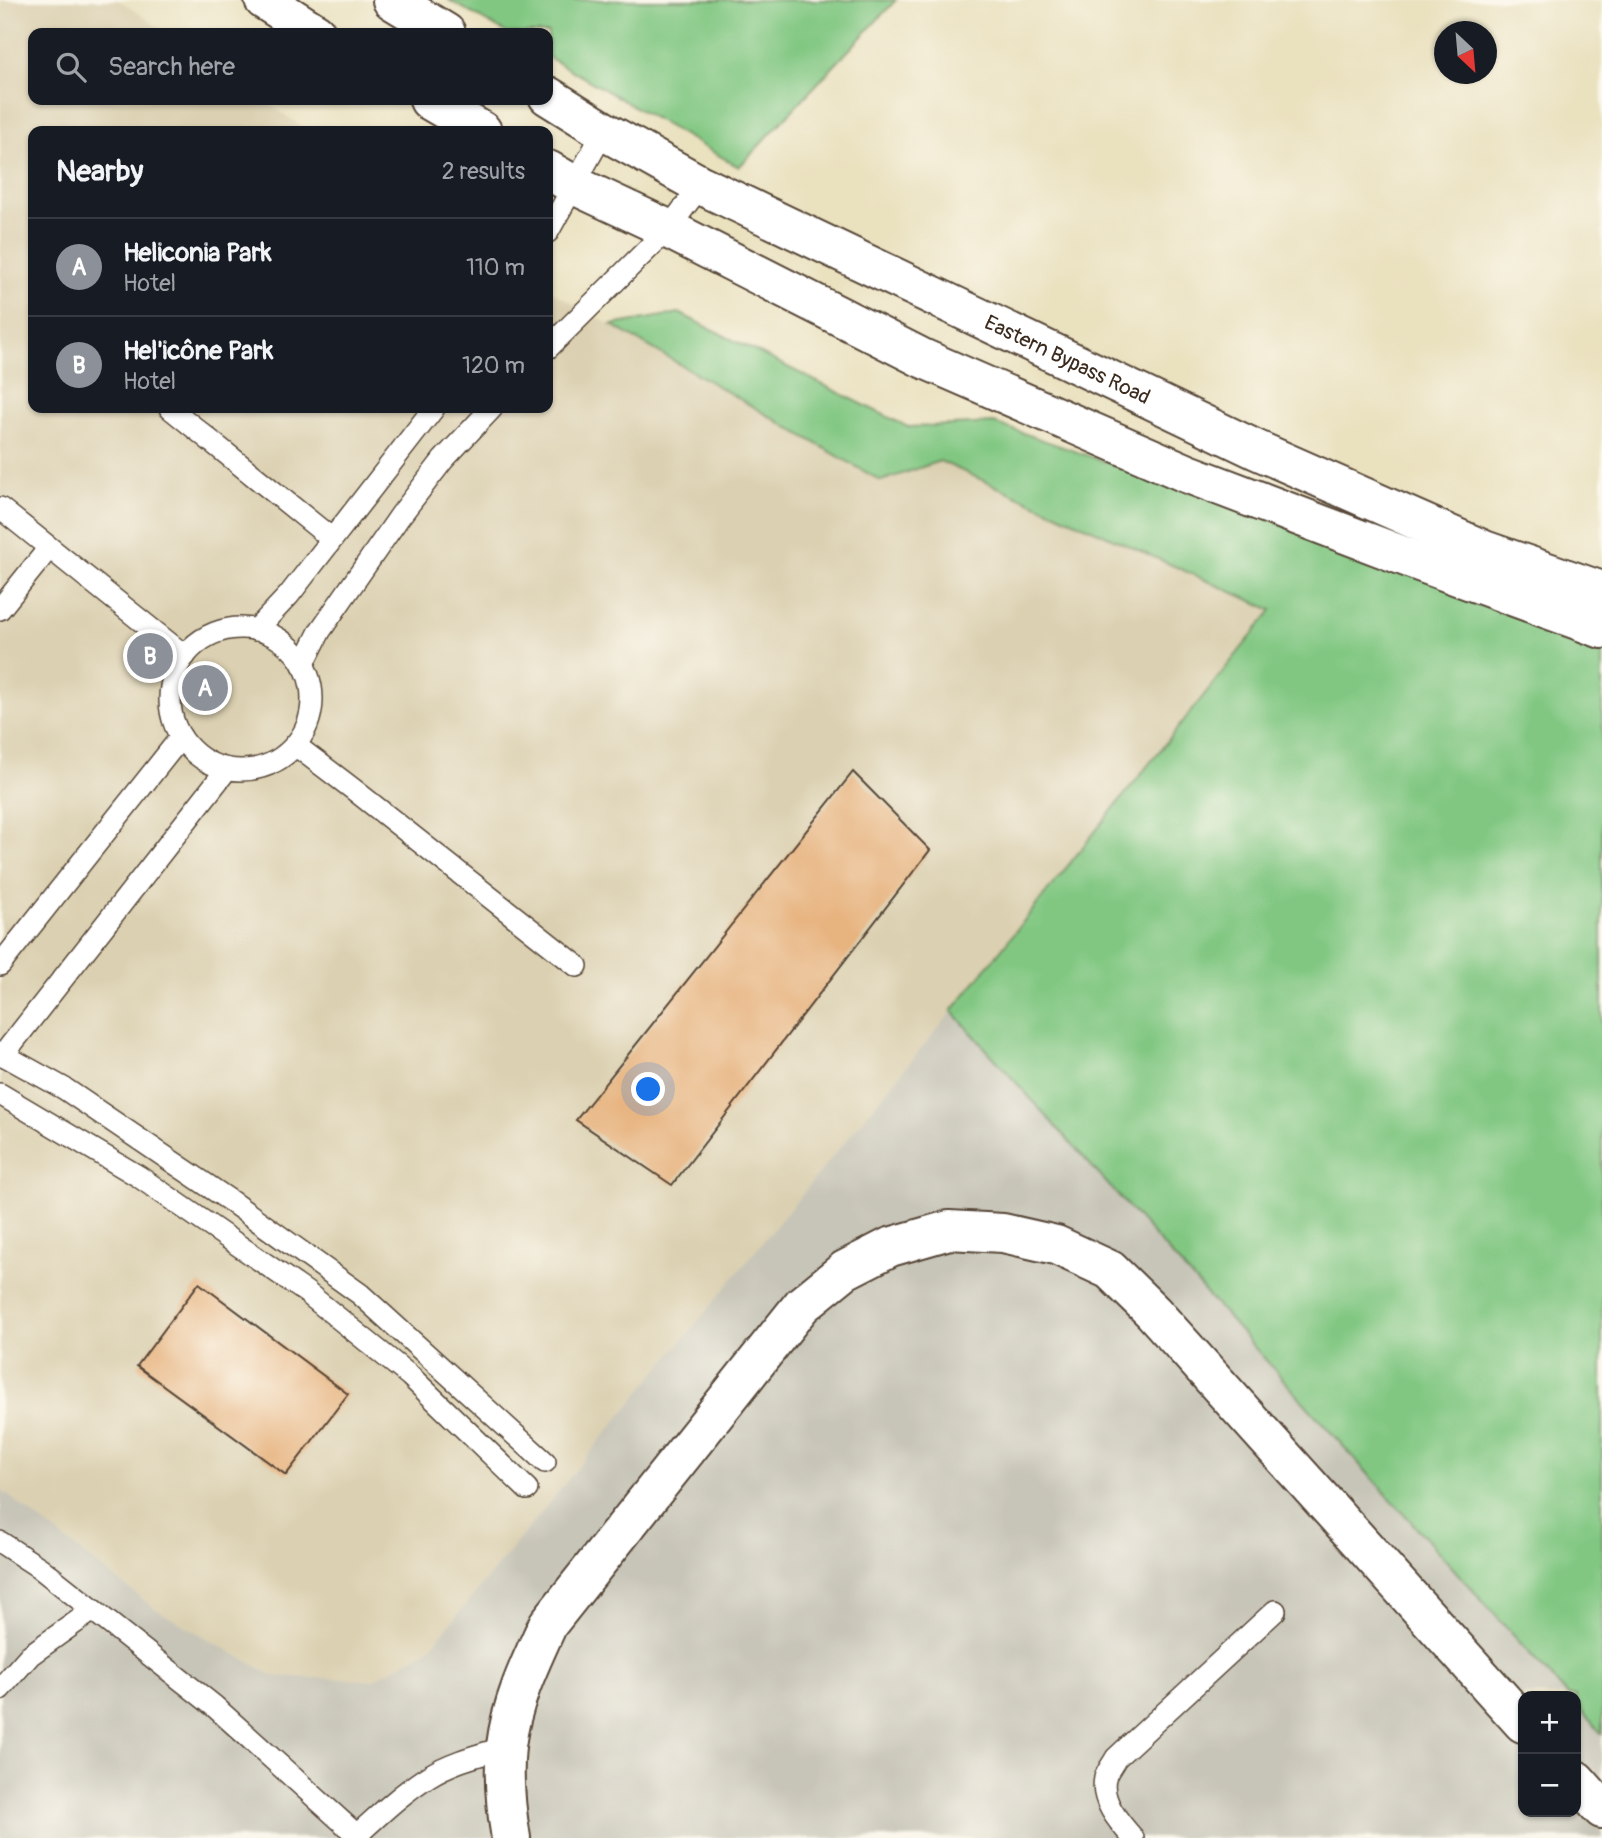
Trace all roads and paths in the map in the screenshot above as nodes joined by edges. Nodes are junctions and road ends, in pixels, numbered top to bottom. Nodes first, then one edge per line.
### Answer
1 (264, 0) edge
2 (392, 0) edge
3 (308, 28) edge
4 (438, 28) edge
5 (553, 99) edge
6 (438, 105) edge
7 (473, 126) edge
8 (604, 131) junction
9 (561, 178) edge
10 (701, 185) junction
11 (553, 211) edge
12 (668, 229) junction
13 (553, 343) edge
14 (176, 413) edge
15 (430, 413) edge
16 (487, 413) edge
17 (0, 508) edge
18 (332, 539) junction
19 (49, 548) junction
20 (1602, 591) edge
21 (0, 610) edge
22 (1602, 629) edge
23 (256, 630) junction
24 (185, 656) junction
25 (303, 665) junction
26 (181, 737) junction
27 (295, 745) junction
28 (227, 769) junction
29 (0, 965) edge
30 (577, 966) dead end
31 (1, 1054) edge
32 (0, 1094) edge
33 (545, 1462) dead end
34 (527, 1489) dead end
35 (0, 1542) edge
36 (93, 1611) junction
37 (1275, 1611) dead end
38 (0, 1689) edge
39 (1518, 1717) edge
40 (506, 1747) junction
41 (1581, 1786) edge
42 (1602, 1809) edge
43 (359, 1836) edge
44 (511, 1838) edge
45 (1133, 1838) edge

1 - 3 main road
2 - 4 main road
5 - 8 main road, Eastern Bypass Road
6 - 7 main road
8 - 9 lane
8 - 10 main road, Eastern Bypass Road
9 - 11 lane
9 - 12 main road
10 - 12 lane
10 - 20 main road, Eastern Bypass Road
12 - 13 lane
12 - 22 main road
14 - 18 lane
15 - 18 lane
16 - 25 lane
17 - 19 lane
18 - 23 lane
19 - 21 lane
19 - 24 lane
23 - 24 lane
23 - 25 lane
24 - 26 lane
25 - 27 lane
26 - 28 lane
26 - 29 lane
27 - 28 lane
27 - 30 lane
28 - 31 lane
31 - 33 lane
32 - 34 lane
35 - 36 lane
36 - 38 lane
36 - 43 lane
37 - 45 lane
39 - 40 main road
40 - 43 lane
40 - 44 main road
41 - 42 main road

